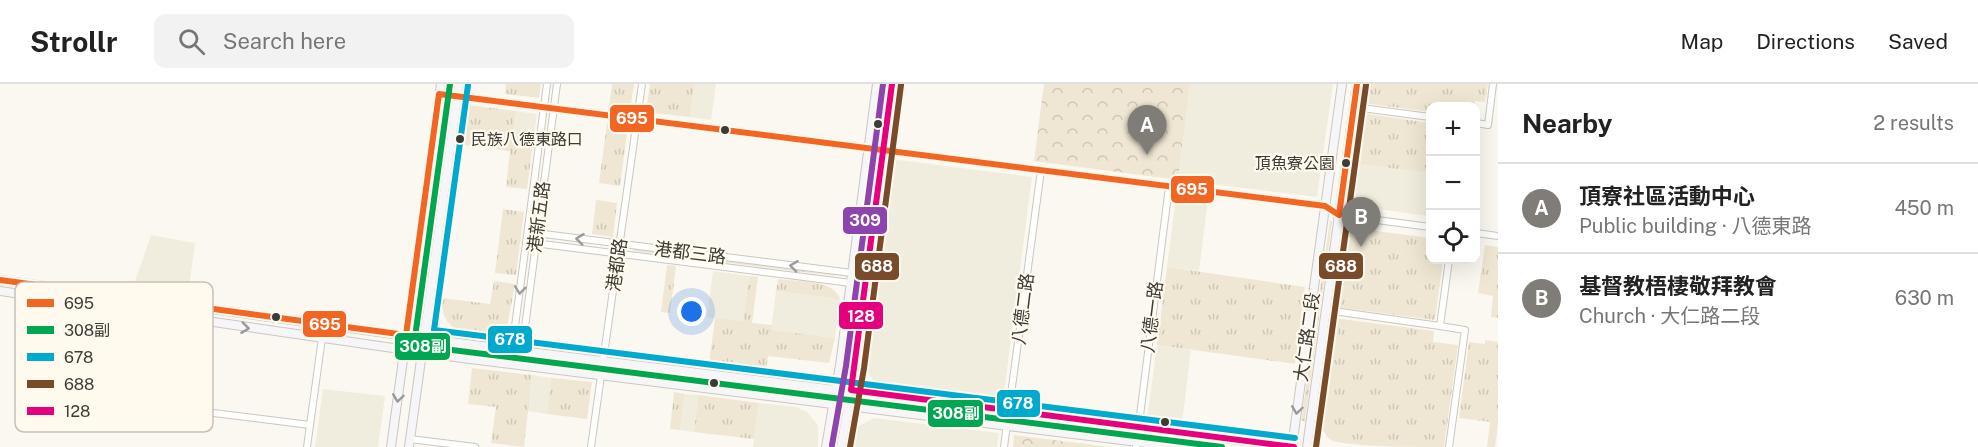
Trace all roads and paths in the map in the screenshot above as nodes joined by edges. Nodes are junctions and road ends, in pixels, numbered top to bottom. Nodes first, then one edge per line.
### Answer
1 (441, 84) edge
2 (459, 84) edge
3 (547, 84) edge
4 (557, 84) edge
5 (642, 84) edge
6 (877, 84) edge
7 (892, 84) edge
8 (1342, 84) edge
9 (1357, 84) edge
10 (1493, 84) edge
11 (439, 94) junction
12 (457, 96) junction
13 (1354, 106) junction
14 (544, 107) junction
15 (554, 108) junction
16 (1490, 108) junction
17 (1498, 109) edge
18 (1426, 116) edge
19 (637, 119) junction
20 (1480, 124) edge
21 (868, 148) junction
22 (883, 150) junction
23 (1041, 170) junction
24 (1169, 187) junction
25 (1325, 207) junction
26 (1339, 215) junction
27 (1426, 226) edge
28 (528, 232) junction
29 (537, 233) junction
30 (1480, 234) edge
31 (1498, 236) edge
32 (526, 242) junction
33 (536, 243) junction
34 (620, 244) junction
35 (619, 253) junction
36 (1448, 264) edge
37 (851, 278) junction
38 (0, 280) edge
39 (15, 282) edge
40 (0, 291) edge
41 (15, 293) edge
42 (213, 309) edge
43 (1326, 310) junction
44 (213, 322) edge
45 (1440, 326) junction
46 (406, 335) junction
47 (322, 338) junction
48 (424, 338) junction
49 (512, 349) junction
50 (404, 350) junction
51 (522, 350) junction
52 (422, 352) junction
53 (604, 360) junction
54 (602, 375) junction
55 (843, 390) junction
56 (841, 404) junction
57 (1009, 411) junction
58 (213, 412) edge
59 (1072, 418) junction
60 (310, 425) junction
61 (1007, 425) junction
62 (1138, 427) junction
63 (1070, 433) junction
64 (410, 443) edge
65 (1136, 444) edge
66 (307, 447) edge
67 (391, 447) edge
68 (475, 447) edge
69 (591, 447) edge
70 (826, 447) edge
71 (841, 447) edge
72 (1004, 447) edge
73 (1178, 447) edge
74 (1293, 447) edge
75 (1307, 447) edge
76 (1449, 447) edge

1 - 11 street
2 - 12 street
3 - 14 street, 港新五路
4 - 15 street, 港新五路
5 - 19 street, 港都路
6 - 21 street
7 - 22 street
8 - 25 street, 大仁路二段
9 - 13 street, 大仁路二段
10 - 16 street
11 - 12 street
11 - 46 street
12 - 14 street
12 - 48 street
13 - 18 street
13 - 26 street, 大仁路二段
14 - 15 street
14 - 28 street, 港新五路
15 - 19 street
15 - 29 street, 港新五路
16 - 17 street
16 - 20 street
19 - 21 street
19 - 34 street, 港都路
21 - 22 street
21 - 37 street
22 - 23 street
22 - 55 street
23 - 24 street
23 - 57 street, 八德二路
24 - 25 street
24 - 62 street, 八德一路
25 - 26 street
25 -> 74 street, 大仁路二段
26 - 27 street
26 - 43 street, 大仁路二段
28 - 29 street, 港都三路
28 - 32 street, 港新五路
29 - 33 street, 港新五路
34 -> 29 street, 港都三路
30 - 31 street
32 - 33 street, 港都三路
32 -> 49 street, 港新五路
33 - 35 street, 港都三路
33 - 51 street, 港新五路
34 - 35 street, 港都路
37 -> 34 street, 港都三路
35 - 37 street, 港都三路
35 - 53 street, 港都路
36 - 45 street
37 - 55 street
38 - 39 street
40 -> 41 street
42 - 46 street
43 - 45 street
43 - 75 street, 大仁路二段
44 -> 47 street
45 - 76 street
46 - 48 street
46 - 50 street
47 - 50 street
47 - 60 street
48 - 49 street
48 - 52 street
49 - 51 street
50 - 52 street
50 -> 67 street
51 - 53 street
52 - 54 street
52 - 64 street
53 - 54 street, 港都路
53 - 55 street
54 - 56 street
54 - 69 street, 港都路
55 - 56 street
55 - 56 street
55 - 57 street
56 - 61 street
56 - 70 street
56 - 71 street
57 - 59 street
57 - 61 street, 八德二路
58 - 60 street
59 - 62 street
59 - 63 street
60 - 66 street
61 - 63 street
61 - 72 street, 八德二路
62 - 65 street, 八德一路
62 - 74 street
63 - 65 street
64 - 68 street
65 - 73 street

